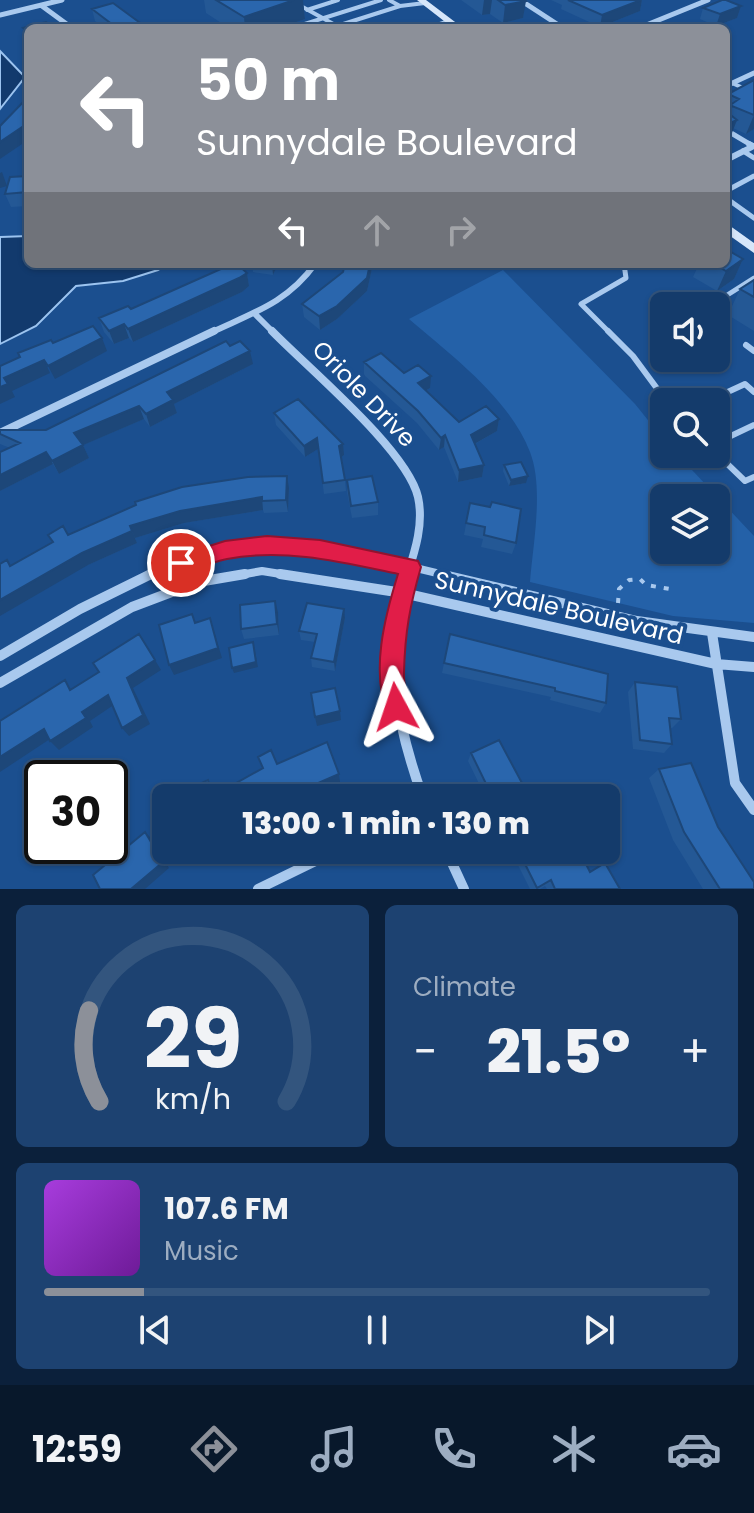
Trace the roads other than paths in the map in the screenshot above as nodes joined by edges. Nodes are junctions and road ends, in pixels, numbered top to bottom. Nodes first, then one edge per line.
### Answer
1 (62, 0) edge
2 (292, 0) edge
3 (338, 0) edge
4 (381, 0) edge
5 (389, 0) edge
6 (520, 0) edge
7 (708, 0) edge
8 (423, 1) edge
9 (42, 6) junction
10 (400, 6) junction
11 (307, 10) junction
12 (0, 15) edge
13 (322, 18) junction
14 (449, 21) junction
15 (67, 24) edge
16 (304, 24) edge
17 (330, 24) edge
18 (343, 24) edge
19 (440, 24) edge
20 (453, 24) edge
21 (557, 24) edge
22 (649, 24) edge
23 (754, 73) edge
24 (730, 85) edge
25 (730, 85) edge
26 (754, 93) edge
27 (730, 132) edge
28 (753, 146) edge
29 (743, 151) junction
30 (730, 158) edge
31 (754, 158) edge
32 (754, 176) edge
33 (730, 189) edge
34 (730, 201) edge
35 (754, 218) edge
36 (730, 230) edge
37 (754, 249) edge
38 (312, 268) edge
39 (625, 268) edge
40 (754, 278) edge
41 (730, 293) edge
42 (254, 313) junction
43 (746, 345) dead end
44 (754, 351) edge
45 (657, 388) edge
46 (730, 391) edge
47 (754, 392) edge
48 (754, 425) edge
49 (0, 433) edge
50 (730, 436) edge
51 (730, 467) edge
52 (754, 477) edge
53 (411, 567) junction
54 (403, 593) junction
55 (712, 633) junction
56 (754, 637) edge
57 (0, 656) edge
58 (716, 664) junction
59 (754, 667) edge
60 (0, 683) edge
61 (418, 784) edge
62 (754, 810) edge
63 (309, 864) edge
64 (452, 864) edge
65 (258, 889) edge
66 (464, 889) edge

1 - 9 street
2 - 11 lane
3 - 11 lane
4 - 13 lane
5 - 10 lane
6 - 21 street
7 - 22 street
8 - 10 lane
8 - 14 main road
9 - 12 street
9 - 15 street
10 - 18 lane
11 - 13 lane
13 - 16 lane
13 - 17 lane
14 - 19 lane
14 - 20 main road
23 - 24 street
25 - 26 lane
27 - 28 street
28 - 29 street
29 - 30 street
29 - 31 lane
32 - 33 lane
34 - 35 lane
36 - 37 main road
38 - 42 street
39 - 45 lane
40 - 41 lane
42 - 49 street
42 - 53 street, Oriole Drive
43 - 44 lane
46 - 47 lane
48 - 50 lane
51 - 52 lane
53 - 54 street, Oriole Drive
53 - 55 street, Sunnydale Boulevard
53 - 57 street, Sunnydale Boulevard
54 - 58 street, Sunnydale Boulevard
54 - 60 street, Sunnydale Boulevard
54 - 61 street, Oriole Drive
55 - 56 street, Sunnydale Boulevard
55 - 58 street
58 - 59 street, Sunnydale Boulevard
58 - 62 street
63 - 65 street
64 - 66 street

